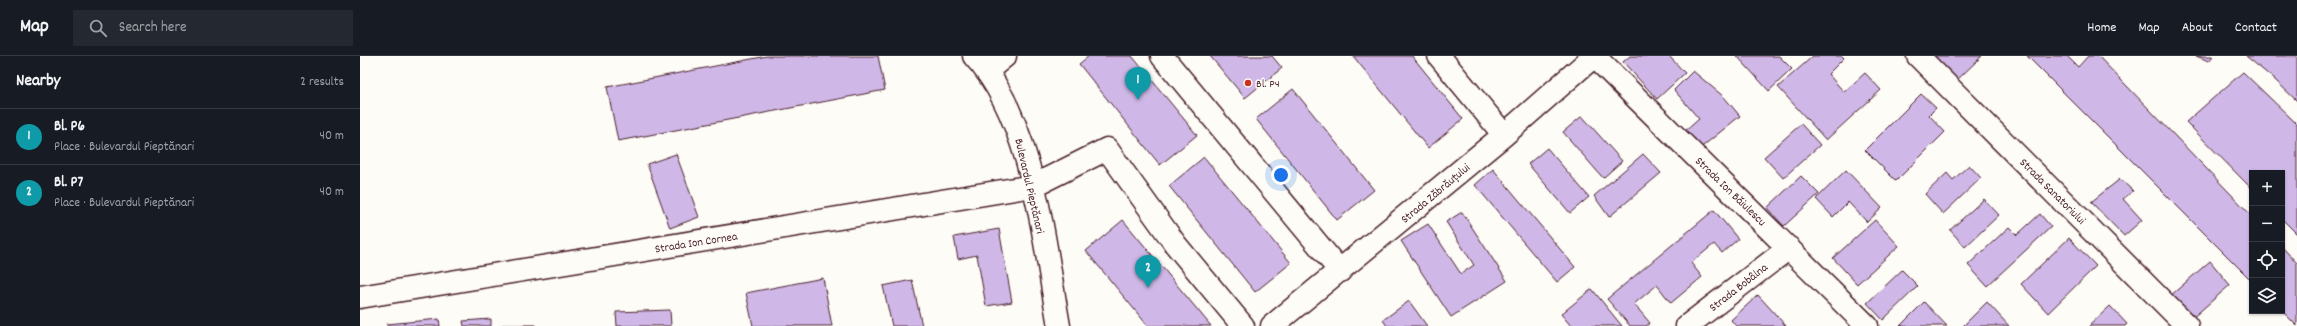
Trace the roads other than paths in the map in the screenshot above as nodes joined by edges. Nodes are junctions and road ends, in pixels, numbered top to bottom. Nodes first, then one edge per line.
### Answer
1 (1005, 56) edge
2 (1162, 56) edge
3 (1439, 56) edge
4 (1594, 56) edge
5 (1918, 56) edge
6 (981, 63) edge
7 (1504, 135) junction
8 (1033, 186) junction
9 (1788, 248) junction
10 (1340, 271) junction
11 (360, 297) edge
12 (1059, 326) edge
13 (1243, 326) edge
14 (1272, 326) edge
15 (1687, 326) edge
16 (1868, 326) edge
17 (2187, 326) edge

1 - 6 street
2 - 10 street
3 - 7 street
4 - 7 street, Strada Zăbrăuțului
4 - 9 street, Strada Ion Băiulescu
5 - 17 street, Strada Sanatoriului
6 - 8 street, Bulevardul Pieptănari
7 - 10 street, Strada Zăbrăuțului
8 - 11 street, Strada Ion Cornea
8 - 12 street, Bulevardul Pieptănari
8 - 13 street, Strada Ion Cornea
9 - 15 street, Strada Bobâlna
9 - 16 street, Strada Ion Băiulescu
10 - 14 street, Strada Zăbrăuțului

